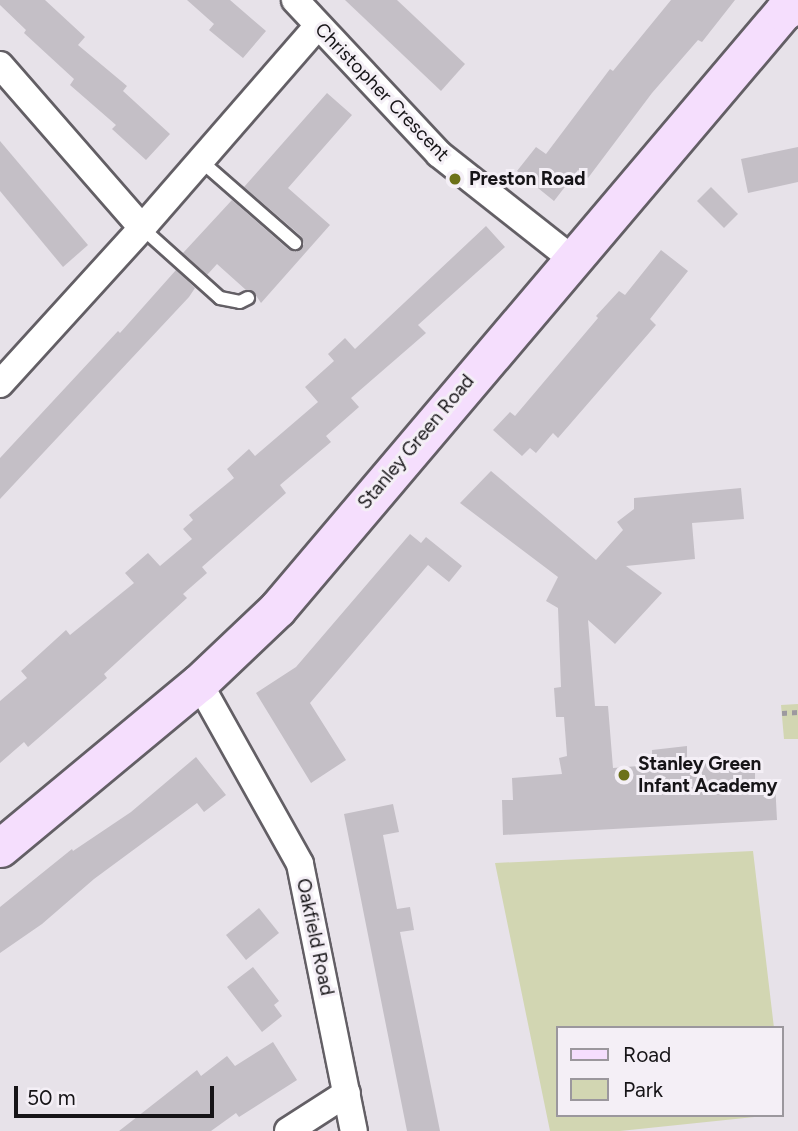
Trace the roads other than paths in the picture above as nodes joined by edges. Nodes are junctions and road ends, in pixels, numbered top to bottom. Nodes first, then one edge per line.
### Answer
1 (295, 0) edge
2 (798, 3) edge
3 (317, 27) junction
4 (0, 65) edge
5 (201, 160) junction
6 (142, 228) junction
7 (295, 243) dead end
8 (572, 259) junction
9 (248, 298) dead end
10 (0, 384) edge
11 (199, 683) junction
12 (0, 848) edge
13 (347, 1093) junction
14 (288, 1131) edge
15 (354, 1131) edge

1 - 3 street, Christopher Crescent
2 - 8 street, Stanley Green Road
3 - 5 street
3 - 8 street, Christopher Crescent
4 - 6 street
5 - 6 street
5 - 7 lane
6 - 9 lane
6 - 10 street
8 - 11 street, Stanley Green Road
11 - 12 street, Stanley Green Road
11 - 13 street, Oakfield Road
13 - 14 street
13 - 15 street, Oakfield Road

